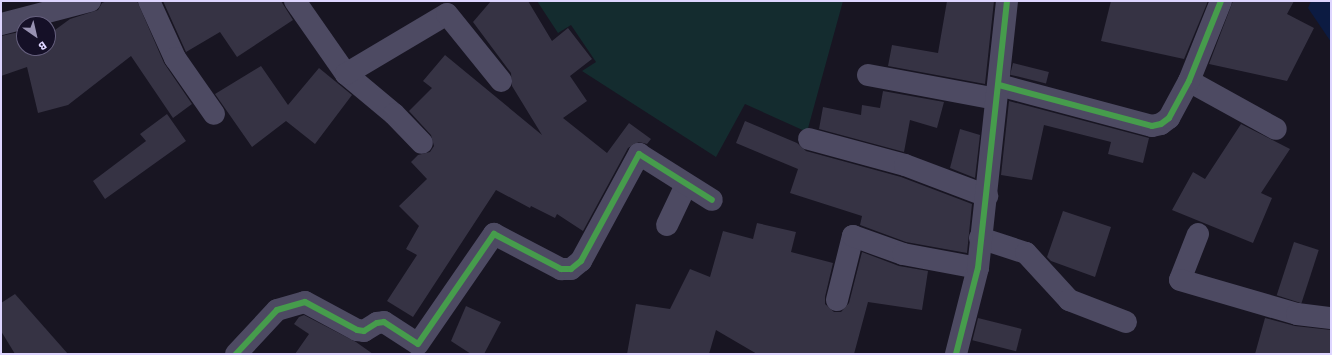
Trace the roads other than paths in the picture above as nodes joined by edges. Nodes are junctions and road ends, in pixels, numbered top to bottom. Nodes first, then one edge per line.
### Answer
1 (90, 1) edge
2 (149, 1) edge
3 (295, 1) edge
4 (1007, 1) edge
5 (1221, 1) edge
6 (1, 24) edge
7 (346, 74) junction
8 (868, 75) dead end
9 (501, 81) dead end
10 (1189, 81) junction
11 (998, 92) junction
12 (214, 114) dead end
13 (1276, 129) dead end
14 (809, 139) dead end
15 (422, 143) dead end
16 (686, 185) junction
17 (987, 196) junction
18 (712, 200) dead end
19 (667, 225) dead end
20 (1198, 234) dead end
21 (980, 238) junction
22 (978, 268) junction
23 (837, 300) dead end
24 (1331, 318) edge
25 (1126, 322) dead end
26 (236, 354) edge
27 (956, 354) edge

1 - 6 street
2 - 12 street
3 - 7 street
4 - 11 street
5 - 10 street
7 - 9 street
7 - 15 street
8 - 11 street
10 - 11 street
10 - 13 street
11 - 17 street
14 - 17 street
16 - 18 street
16 - 19 street
16 - 26 street
17 - 21 street
20 - 24 street
21 - 22 street
21 - 25 street
22 - 23 street
22 - 27 street

